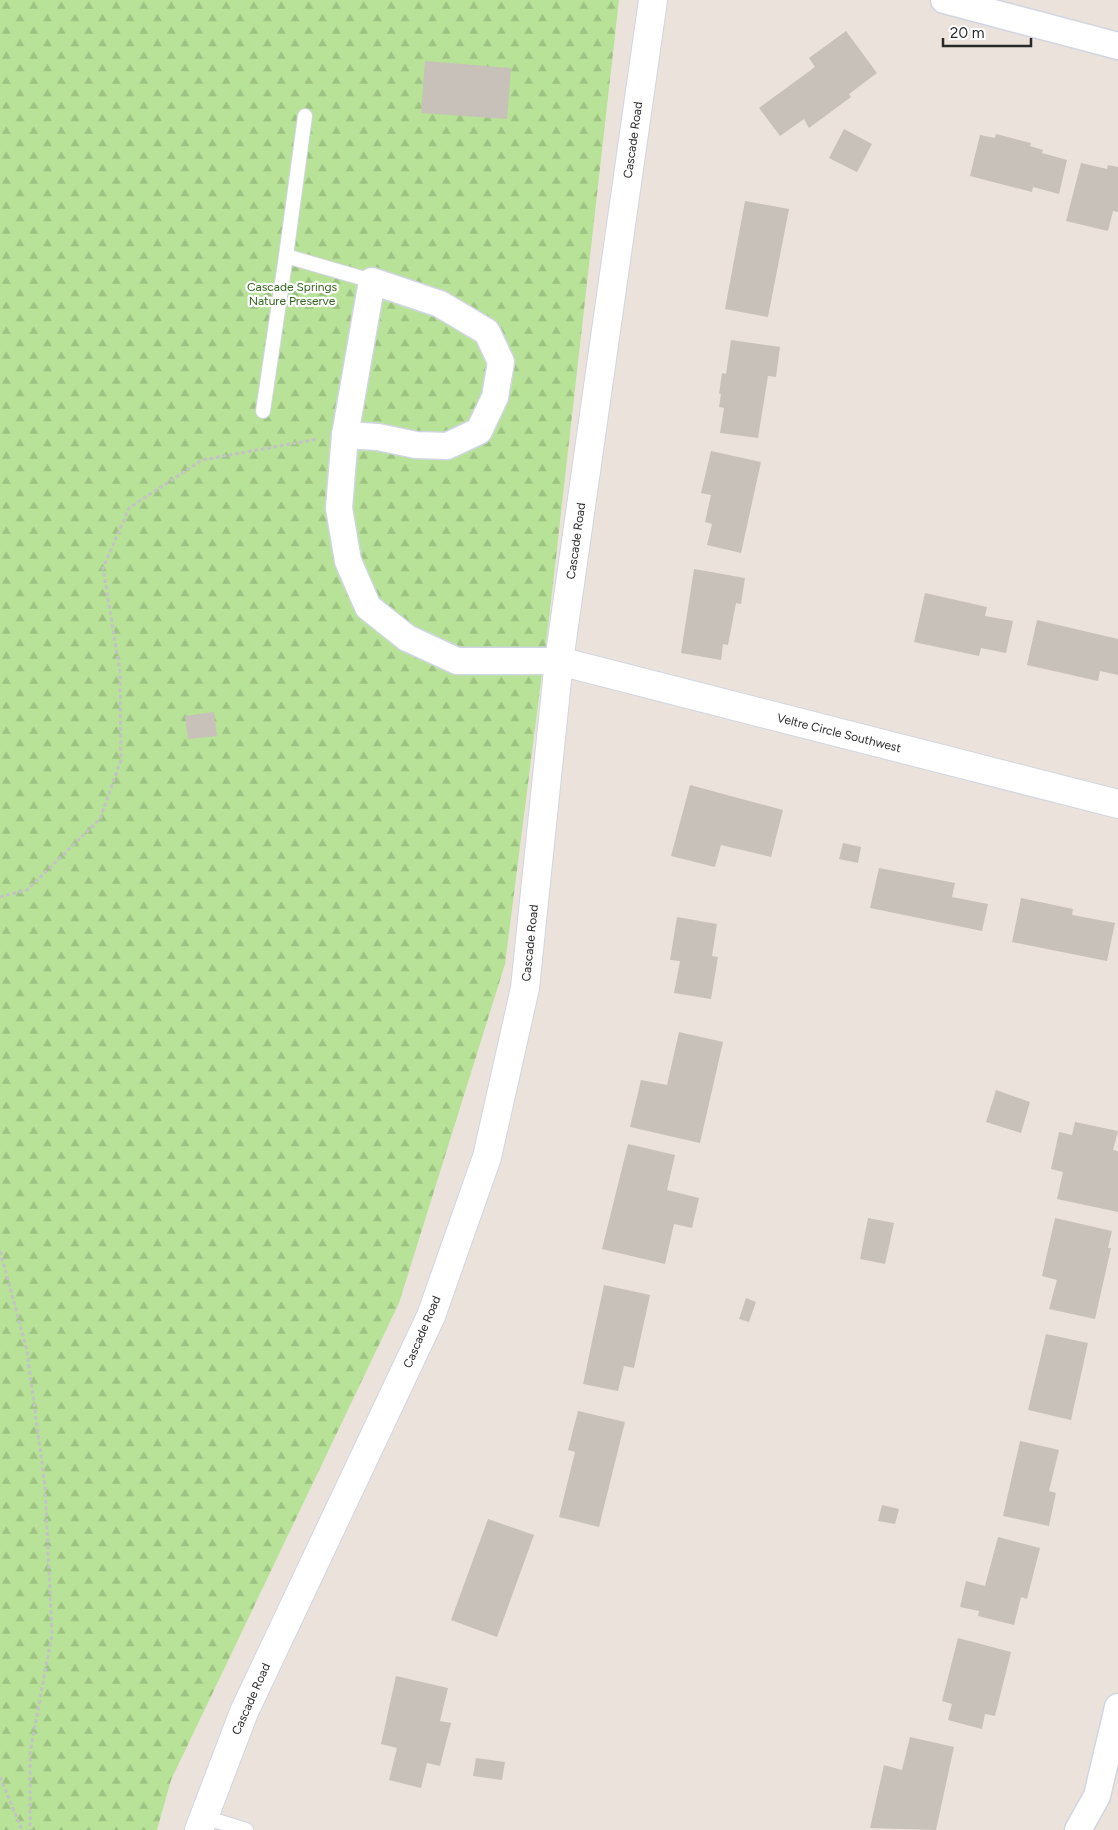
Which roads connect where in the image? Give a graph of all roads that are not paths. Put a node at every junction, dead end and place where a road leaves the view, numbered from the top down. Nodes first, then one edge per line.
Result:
1 (653, 0) edge
2 (944, 0) edge
3 (1118, 46) edge
4 (304, 116) dead end
5 (286, 256) junction
6 (372, 281) junction
7 (262, 411) dead end
8 (345, 434) junction
9 (559, 661) junction
10 (1118, 804) edge
11 (1118, 1707) edge
12 (1097, 1796) junction
13 (202, 1824) edge
14 (246, 1830) edge
15 (1078, 1830) edge
16 (1100, 1830) edge

1 - 9 main road, Cascade Road
2 - 3 street
4 - 5 lane
5 - 6 lane
5 - 7 lane
6 - 8 street
6 - 8 street
8 - 9 street
9 - 10 main road, Veltre Circle Southwest
9 - 13 main road, Cascade Road
11 - 12 street
12 - 15 street
12 - 16 street
13 - 14 lane

